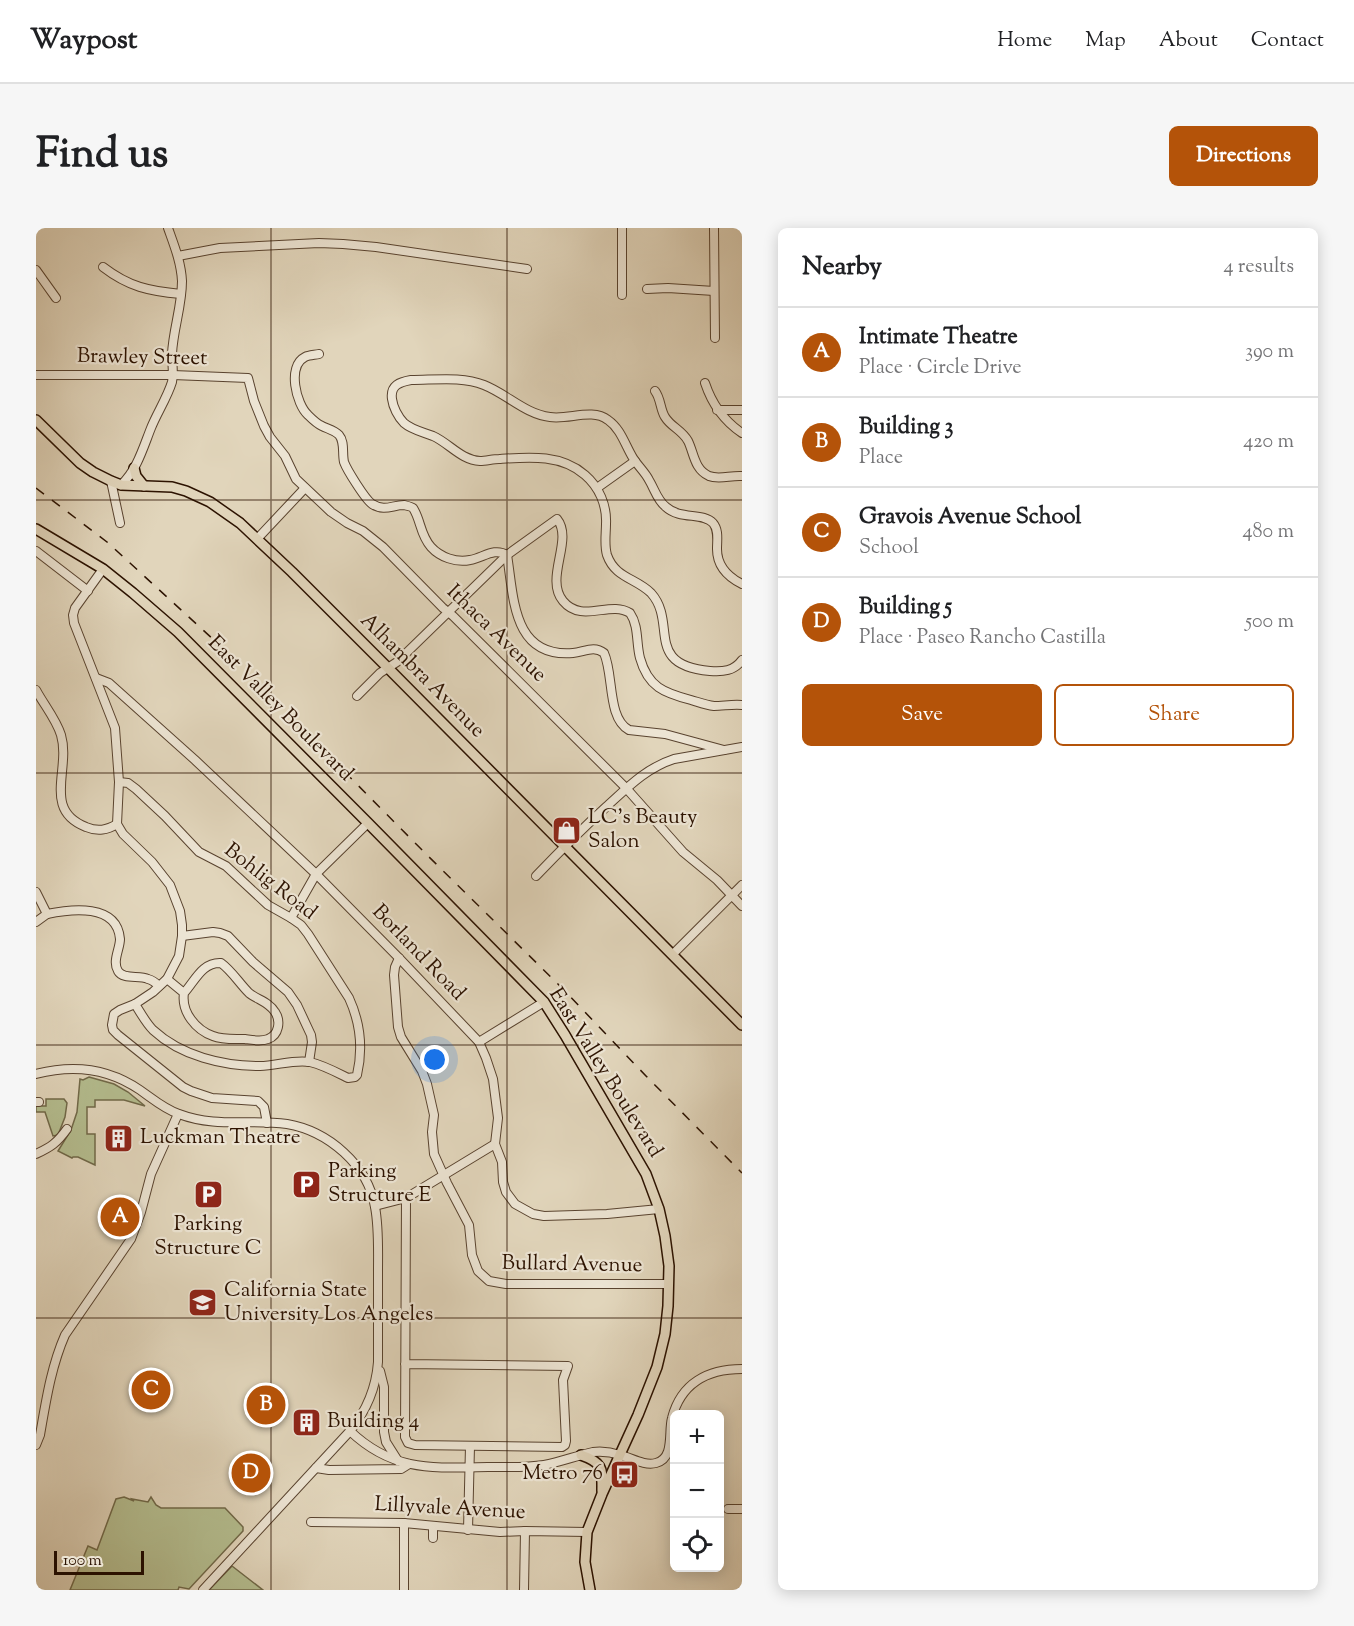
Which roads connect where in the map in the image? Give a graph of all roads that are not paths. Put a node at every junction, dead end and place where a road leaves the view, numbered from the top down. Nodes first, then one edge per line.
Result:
1 (168, 228) edge
2 (622, 228) edge
3 (714, 228) edge
4 (178, 256) junction
5 (103, 267) dead end
6 (527, 269) dead end
7 (36, 270) edge
8 (647, 289) dead end
9 (714, 291) junction
10 (181, 294) junction
11 (622, 295) dead end
12 (56, 298) dead end
13 (715, 338) dead end
14 (319, 354) dead end
15 (36, 375) edge
16 (173, 375) junction
17 (248, 378) joint
18 (705, 383) dead end
19 (655, 391) dead end
20 (717, 410) junction
21 (742, 410) edge
22 (36, 420) edge
23 (742, 433) edge
24 (635, 461) junction
25 (134, 468) junction
26 (742, 476) edge
27 (116, 483) junction
28 (144, 486) junction
29 (305, 488) junction
30 (597, 488) junction
31 (120, 522) dead end
32 (36, 529) edge
33 (257, 539) junction
34 (36, 551) edge
35 (507, 555) junction
36 (103, 569) junction
37 (742, 584) edge
38 (88, 591) junction
39 (448, 612) junction
40 (742, 660) edge
41 (388, 668) junction
42 (96, 678) junction
43 (36, 690) edge
44 (357, 696) dead end
45 (742, 705) edge
46 (742, 747) edge
47 (724, 750) junction
48 (119, 782) junction
49 (626, 788) junction
50 (368, 823) junction
51 (117, 824) junction
52 (565, 846) junction
53 (316, 874) junction
54 (536, 876) dead end
55 (742, 885) edge
56 (36, 892) edge
57 (731, 895) junction
58 (742, 906) edge
59 (47, 914) junction
60 (291, 918) junction
61 (36, 922) edge
62 (182, 936) junction
63 (673, 954) junction
64 (399, 958) junction
65 (167, 979) junction
66 (159, 986) junction
67 (184, 993) junction
68 (544, 1002) junction
69 (135, 1004) junction
70 (742, 1025) edge
71 (478, 1042) junction
72 (309, 1062) junction
73 (36, 1074) edge
74 (178, 1114) junction
75 (267, 1123) junction
76 (67, 1129) dead end
77 (495, 1144) junction
78 (36, 1154) edge
79 (443, 1175) junction
80 (406, 1198) junction
81 (375, 1206) junction
82 (659, 1209) junction
83 (669, 1284) junction
84 (378, 1362) junction
85 (405, 1364) junction
86 (742, 1369) edge
87 (350, 1431) junction
88 (36, 1444) edge
89 (470, 1446) junction
90 (581, 1455) junction
91 (620, 1455) junction
92 (398, 1461) junction
93 (410, 1464) junction
94 (316, 1468) junction
95 (470, 1468) junction
96 (602, 1495) junction
97 (728, 1509) dead end
98 (742, 1509) edge
99 (312, 1522) dead end
100 (404, 1523) junction
101 (433, 1527) junction
102 (468, 1530) junction
103 (525, 1531) junction
104 (587, 1532) junction
105 (433, 1538) dead end
106 (203, 1590) edge
107 (404, 1590) edge
108 (524, 1590) edge
109 (590, 1590) edge

1 - 4 street
2 - 11 street
3 - 9 street
4 - 6 street
4 - 10 street
5 - 10 street
7 - 12 street
8 - 9 street
9 - 13 street
10 - 16 street
14 - 35 street
15 - 16 street, Brawley Street
16 - 17 street, Brawley Street
16 - 25 street
17 - 29 street, Ithaca Avenue
18 - 20 street
19 - 26 street
20 - 21 street
20 - 23 street
22 - 27 main road, Alhambra Avenue
24 - 30 street
24 - 30 street
24 - 37 street
25 - 27 street
25 - 28 main road
27 - 28 main road, Alhambra Avenue
27 - 31 street
28 - 33 main road, Alhambra Avenue
29 - 33 street
29 - 39 street, Ithaca Avenue
30 - 40 street
32 - 36 main road, East Valley Boulevard
33 - 41 main road, Alhambra Avenue
34 - 38 street
35 - 39 street
35 - 45 street
35 - 47 street
36 - 38 street
36 - 50 main road, East Valley Boulevard
38 - 42 street
39 - 41 street
39 - 49 street, Ithaca Avenue
41 - 44 street
41 - 52 main road, Alhambra Avenue
42 - 48 street
42 - 53 street, Borland Road
43 - 51 street
46 - 47 street
47 - 49 street
48 - 51 street
48 - 60 street, Bohlig Road
49 - 52 street
49 - 57 street, Ithaca Avenue
50 - 53 street
50 - 68 main road, East Valley Boulevard
51 - 62 street
52 - 54 street
52 - 63 main road, Alhambra Avenue
53 - 60 street
53 - 64 street, Borland Road
55 - 57 street
56 - 59 street
57 - 58 street, Ithaca Avenue
57 - 63 street
59 - 61 street
59 - 66 street
60 - 72 street, Bohlig Road
62 - 65 street
62 - 72 street
63 - 70 main road, Alhambra Avenue
64 - 71 street, Borland Road
64 - 79 street
65 - 66 street
65 - 67 street
66 - 69 street
67 - 67 street
68 - 71 street
68 - 82 main road, East Valley Boulevard
69 - 72 street
69 - 75 street
71 - 77 street, Borland Road
73 - 74 street
74 - 75 street
74 - 88 street
75 - 81 street
76 - 78 street
77 - 79 street
77 - 82 street, Borland Road
79 - 80 street
79 - 83 street, Bullard Avenue
80 - 81 street
80 - 85 street
81 - 84 street
82 - 83 main road, East Valley Boulevard
83 - 91 main road, East Valley Boulevard
84 - 87 street
84 - 92 street
85 - 89 street
85 - 89 street
86 - 91 street
87 - 92 street
87 - 94 street
89 - 95 street
90 - 91 street
90 - 95 street
90 - 96 main road
91 - 96 main road, East Valley Boulevard
92 - 93 street
93 - 94 street
93 - 95 street
94 - 106 street
95 - 102 street
96 - 104 main road, East Valley Boulevard
97 - 98 street
99 - 100 street, Lillyvale Avenue
100 - 101 street, Lillyvale Avenue
100 - 107 street
101 - 102 street, Lillyvale Avenue
101 - 105 street
102 - 103 street, Lillyvale Avenue
103 - 104 street, Lillyvale Avenue
103 - 108 street
104 - 109 main road, East Valley Boulevard

